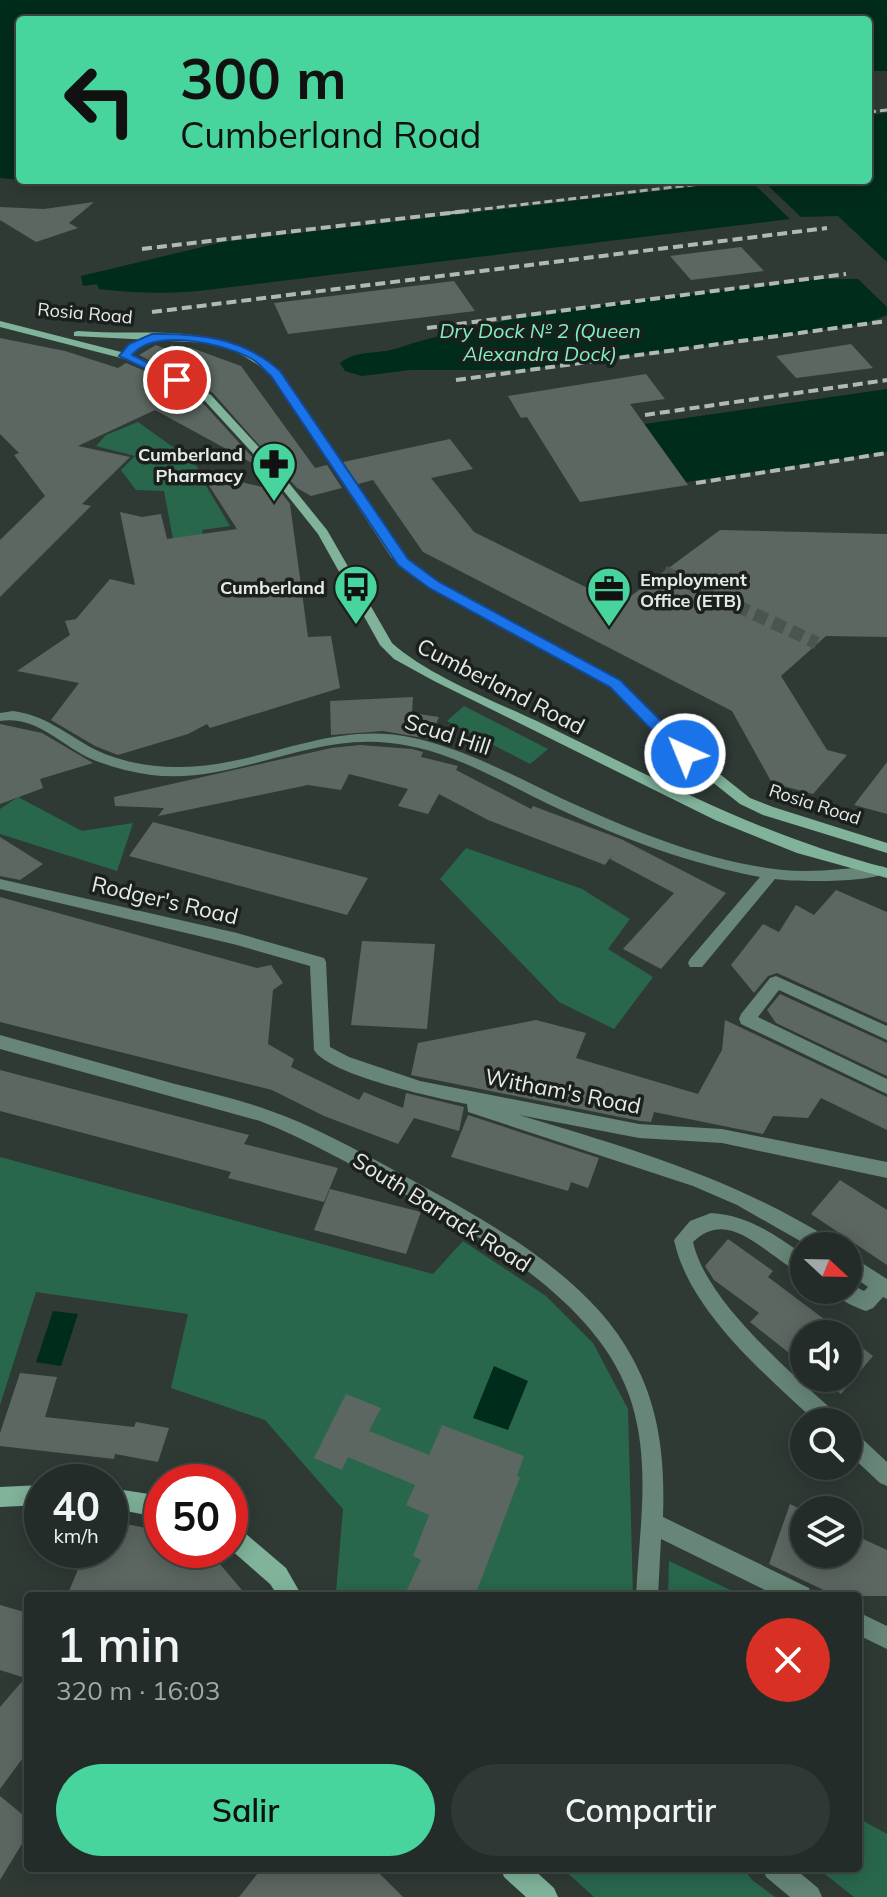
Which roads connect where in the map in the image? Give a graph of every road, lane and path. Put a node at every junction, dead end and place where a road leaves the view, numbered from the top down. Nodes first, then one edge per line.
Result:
1 (0, 324) edge
2 (15, 327) junction
3 (152, 338) junction
4 (125, 356) junction
5 (0, 717) edge
6 (887, 848) edge
7 (884, 872) edge
8 (772, 873) junction
9 (0, 884) edge
10 (318, 962) joint
11 (696, 963) dead end
12 (887, 1033) edge
13 (0, 1042) edge
14 (887, 1087) edge
15 (420, 1088) junction
16 (887, 1170) edge
17 (806, 1232) edge
18 (790, 1257) edge
19 (862, 1272) edge
20 (884, 1288) edge
21 (862, 1300) edge
22 (816, 1408) edge
23 (862, 1452) edge
24 (887, 1476) edge
25 (24, 1496) edge
26 (0, 1497) edge
27 (650, 1522) junction
28 (248, 1550) edge
29 (288, 1592) edge
30 (647, 1592) edge
31 (793, 1592) edge
32 (862, 1625) edge
33 (887, 1638) edge
34 (517, 1872) edge
35 (780, 1872) edge
36 (545, 1897) edge
37 (809, 1897) edge

1 - 2 main road, Rosia Road
2 - 3 main road, Rosia Road
2 - 4 main road, Rosia Road
3 - 4 main road, Rosia Road
3 - 6 main road, Rosia Road
4 - 7 main road, Cumberland Road
5 - 8 street, Scud Hill
7 - 8 street, Scud Hill
8 - 11 street
9 - 10 street, Rodger's Road
10 - 15 street, Witham's Road
12 - 14 street
13 - 27 street, South Barrack Road
15 - 16 street, Witham's Road
15 - 17 street
18 - 22 street
19 - 20 street
20 - 21 street
23 - 24 street
25 - 26 main road
27 - 30 street, South Barrack Road
27 - 31 street
28 - 29 main road
32 - 33 street
34 - 36 main road
35 - 37 street

